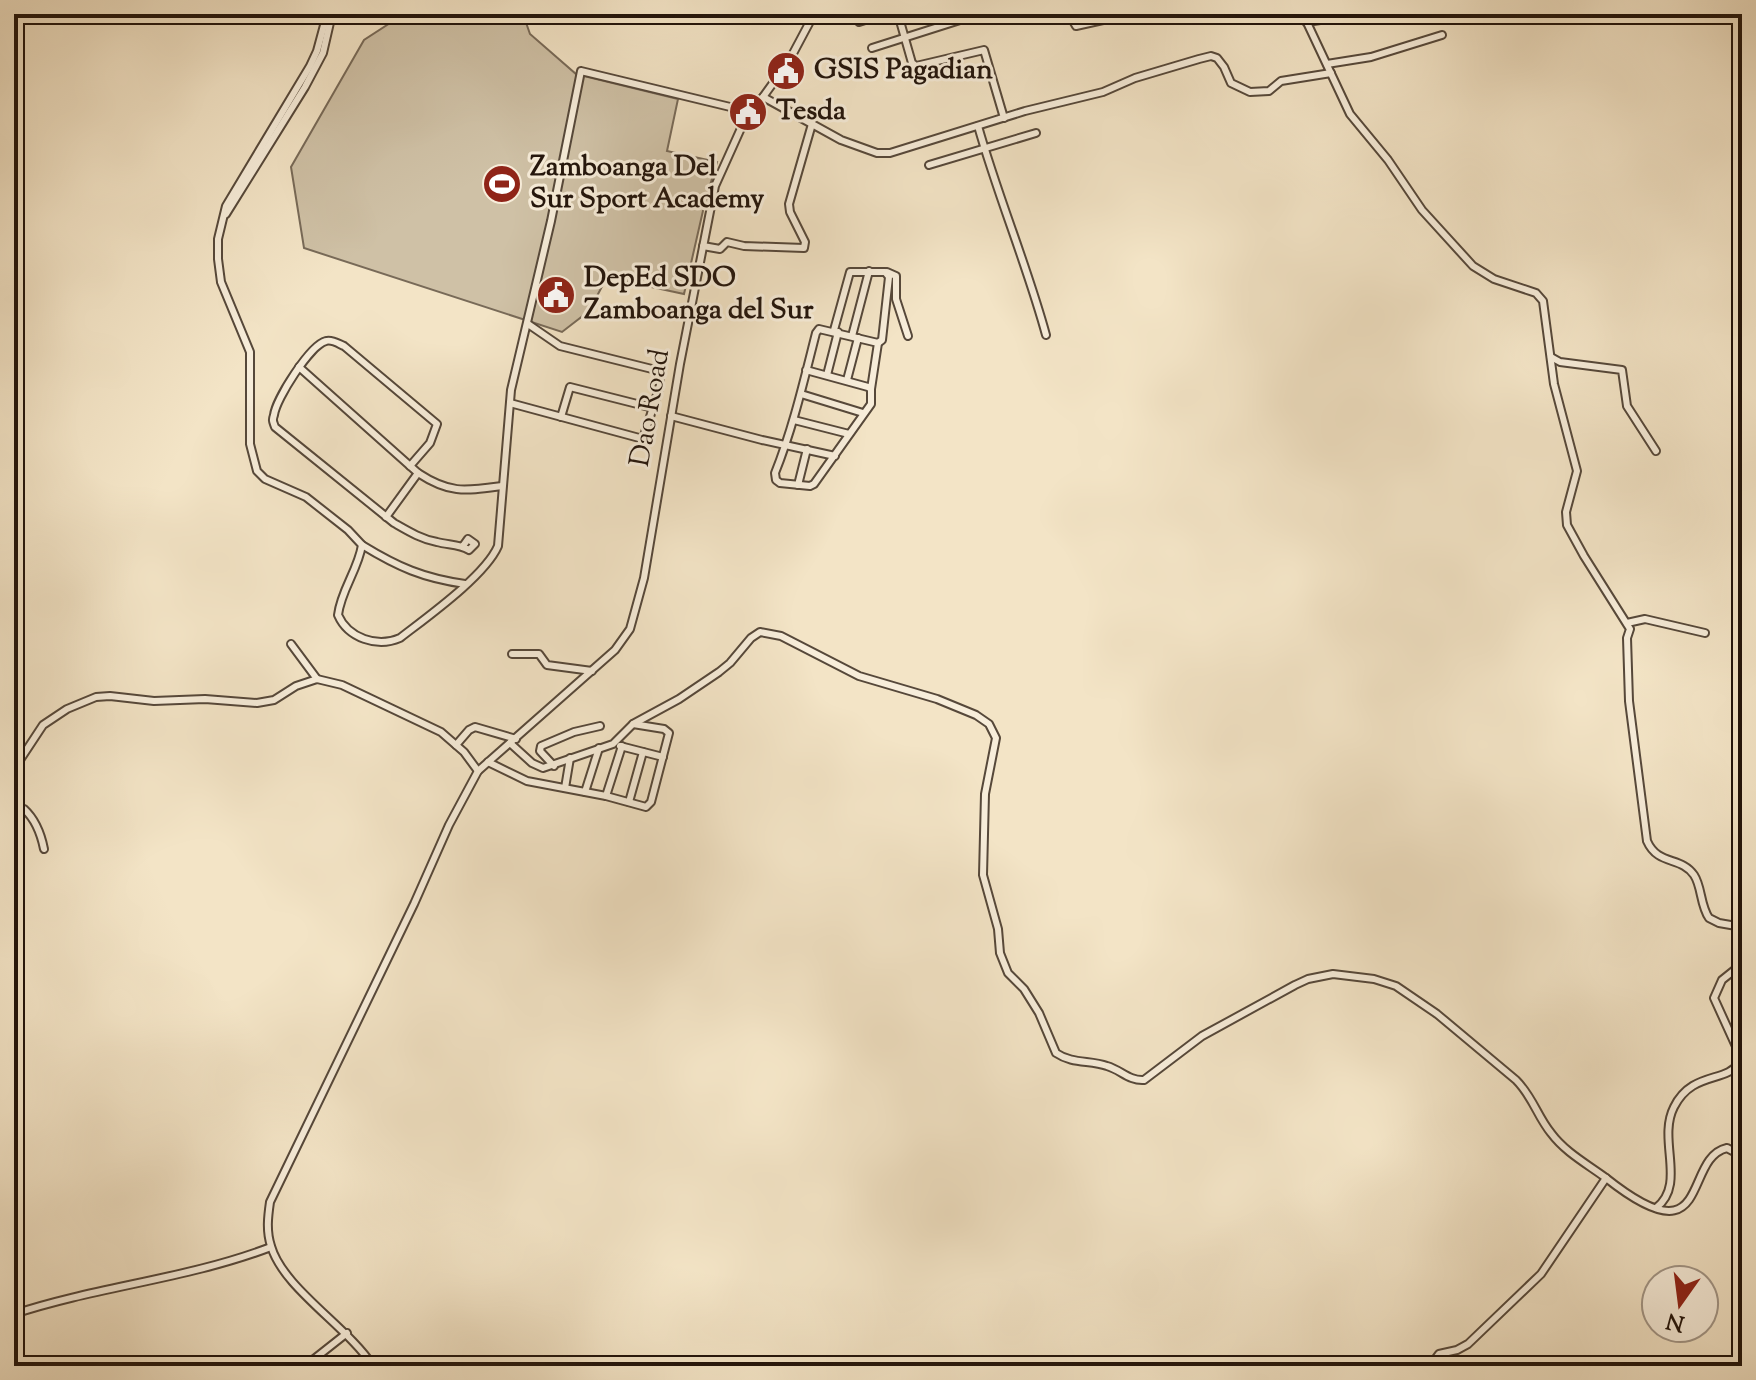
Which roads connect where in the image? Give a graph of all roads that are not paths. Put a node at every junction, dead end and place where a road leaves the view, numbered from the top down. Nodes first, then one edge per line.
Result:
1 (330, 14) edge
2 (814, 14) edge
3 (884, 14) edge
4 (898, 14) edge
5 (979, 14) edge
6 (1069, 14) edge
7 (1117, 14) edge
8 (1303, 14) edge
9 (1363, 14) edge
10 (1319, 17) edge
11 (859, 22) dead end
12 (1306, 22) junction
13 (1442, 35) dead end
14 (904, 36) junction
15 (872, 48) dead end
16 (1327, 64) junction
17 (1331, 73) junction
18 (763, 97) junction
19 (751, 112) junction
20 (1004, 118) junction
21 (812, 124) junction
22 (978, 126) junction
23 (1036, 133) dead end
24 (985, 149) junction
25 (929, 165) dead end
26 (703, 246) junction
27 (869, 271) junction
28 (887, 272) junction
29 (528, 324) junction
30 (836, 331) junction
31 (1046, 335) dead end
32 (908, 336) dead end
33 (855, 337) junction
34 (878, 343) junction
35 (1551, 357) junction
36 (299, 367) junction
37 (806, 370) junction
38 (827, 375) junction
39 (847, 380) junction
40 (871, 389) junction
41 (801, 394) junction
42 (510, 403) junction
43 (653, 408) junction
44 (863, 413) junction
45 (671, 416) junction
46 (561, 417) junction
47 (794, 420) junction
48 (849, 434) junction
49 (785, 444) junction
50 (807, 449) junction
51 (1656, 451) dead end
52 (835, 456) junction
53 (410, 466) junction
54 (418, 473) junction
55 (798, 485) junction
56 (502, 486) junction
57 (386, 517) junction
58 (362, 545) junction
59 (463, 546) dead end
60 (465, 584) junction
61 (1627, 623) junction
62 (1705, 633) dead end
63 (291, 644) dead end
64 (512, 654) dead end
65 (592, 671) junction
66 (317, 679) junction
67 (633, 724) junction
68 (600, 726) dead end
69 (513, 741) junction
70 (613, 744) junction
71 (456, 745) junction
72 (622, 746) junction
73 (599, 748) junction
74 (643, 752) junction
75 (663, 757) junction
76 (570, 758) junction
77 (488, 762) junction
78 (554, 766) junction
79 (14, 769) edge
80 (478, 771) junction
81 (565, 788) junction
82 (585, 792) junction
83 (606, 796) junction
84 (629, 802) junction
85 (14, 808) edge
86 (44, 849) dead end
87 (1742, 927) edge
88 (1742, 964) edge
89 (1742, 1156) edge
90 (1606, 1178) junction
91 (1656, 1208) junction
92 (271, 1247) junction
93 (14, 1314) edge
94 (347, 1333) junction
95 (309, 1363) dead end
96 (373, 1366) edge
97 (1430, 1366) edge

1 - 58 street
2 - 18 street, Dao Road
3 - 11 street
4 - 14 street
5 - 14 street
6 - 7 street
8 - 12 street
9 - 10 street
10 - 12 street
12 - 16 street
13 - 16 street
14 - 15 street
14 - 20 street
16 - 17 street
17 - 20 street
17 - 35 street
18 - 19 street, Dao Road
18 - 21 street
19 - 26 street, Dao Road
19 - 29 street
20 - 22 street
21 - 22 street
21 - 26 street
22 - 24 street
23 - 24 street
24 - 25 street
24 - 31 street
26 - 45 street, Dao Road
27 - 28 street
27 - 30 street
27 - 33 street
28 - 32 street
28 - 34 street
29 - 42 street
29 - 43 street
30 - 33 street
30 - 37 street
30 - 38 street
33 - 34 street
33 - 39 street
34 - 40 street
35 - 51 street
35 - 61 street
36 - 53 street
36 - 53 street
36 - 57 street
37 - 38 street
37 - 41 street
38 - 39 street
39 - 40 street
40 - 44 street
41 - 44 street
41 - 47 street
42 - 46 street
42 - 56 street
43 - 46 street
43 - 46 street
44 - 48 street
45 - 49 street
45 - 65 street, Dao Road
47 - 48 street
47 - 49 street
48 - 52 street
49 - 50 street
49 - 55 street
50 - 52 street
50 - 55 street
52 - 55 street
53 - 54 street
54 - 56 street
54 - 57 street
56 - 60 street
57 - 59 street
58 - 60 street
58 - 60 street
61 - 62 street
61 - 87 street
63 - 66 street
64 - 65 street
65 - 69 street, Dao Road
66 - 71 street
66 - 79 street
67 - 70 street
67 - 75 street
67 - 90 street
68 - 78 street
69 - 71 street
69 - 77 street, Dao Road
69 - 78 street
70 - 72 street
70 - 73 street
71 - 80 street
72 - 74 street
72 - 83 street
73 - 76 street
73 - 82 street
74 - 75 street
74 - 84 street
75 - 84 street
76 - 78 street
76 - 81 street
77 - 80 street, Dao Road
77 - 81 street
80 - 92 street, Dao Road
81 - 82 street
82 - 83 street
83 - 84 street
85 - 86 street
88 - 91 street
89 - 91 street
90 - 91 street
90 - 97 street
92 - 93 street
92 - 94 street
94 - 95 street
94 - 96 street

